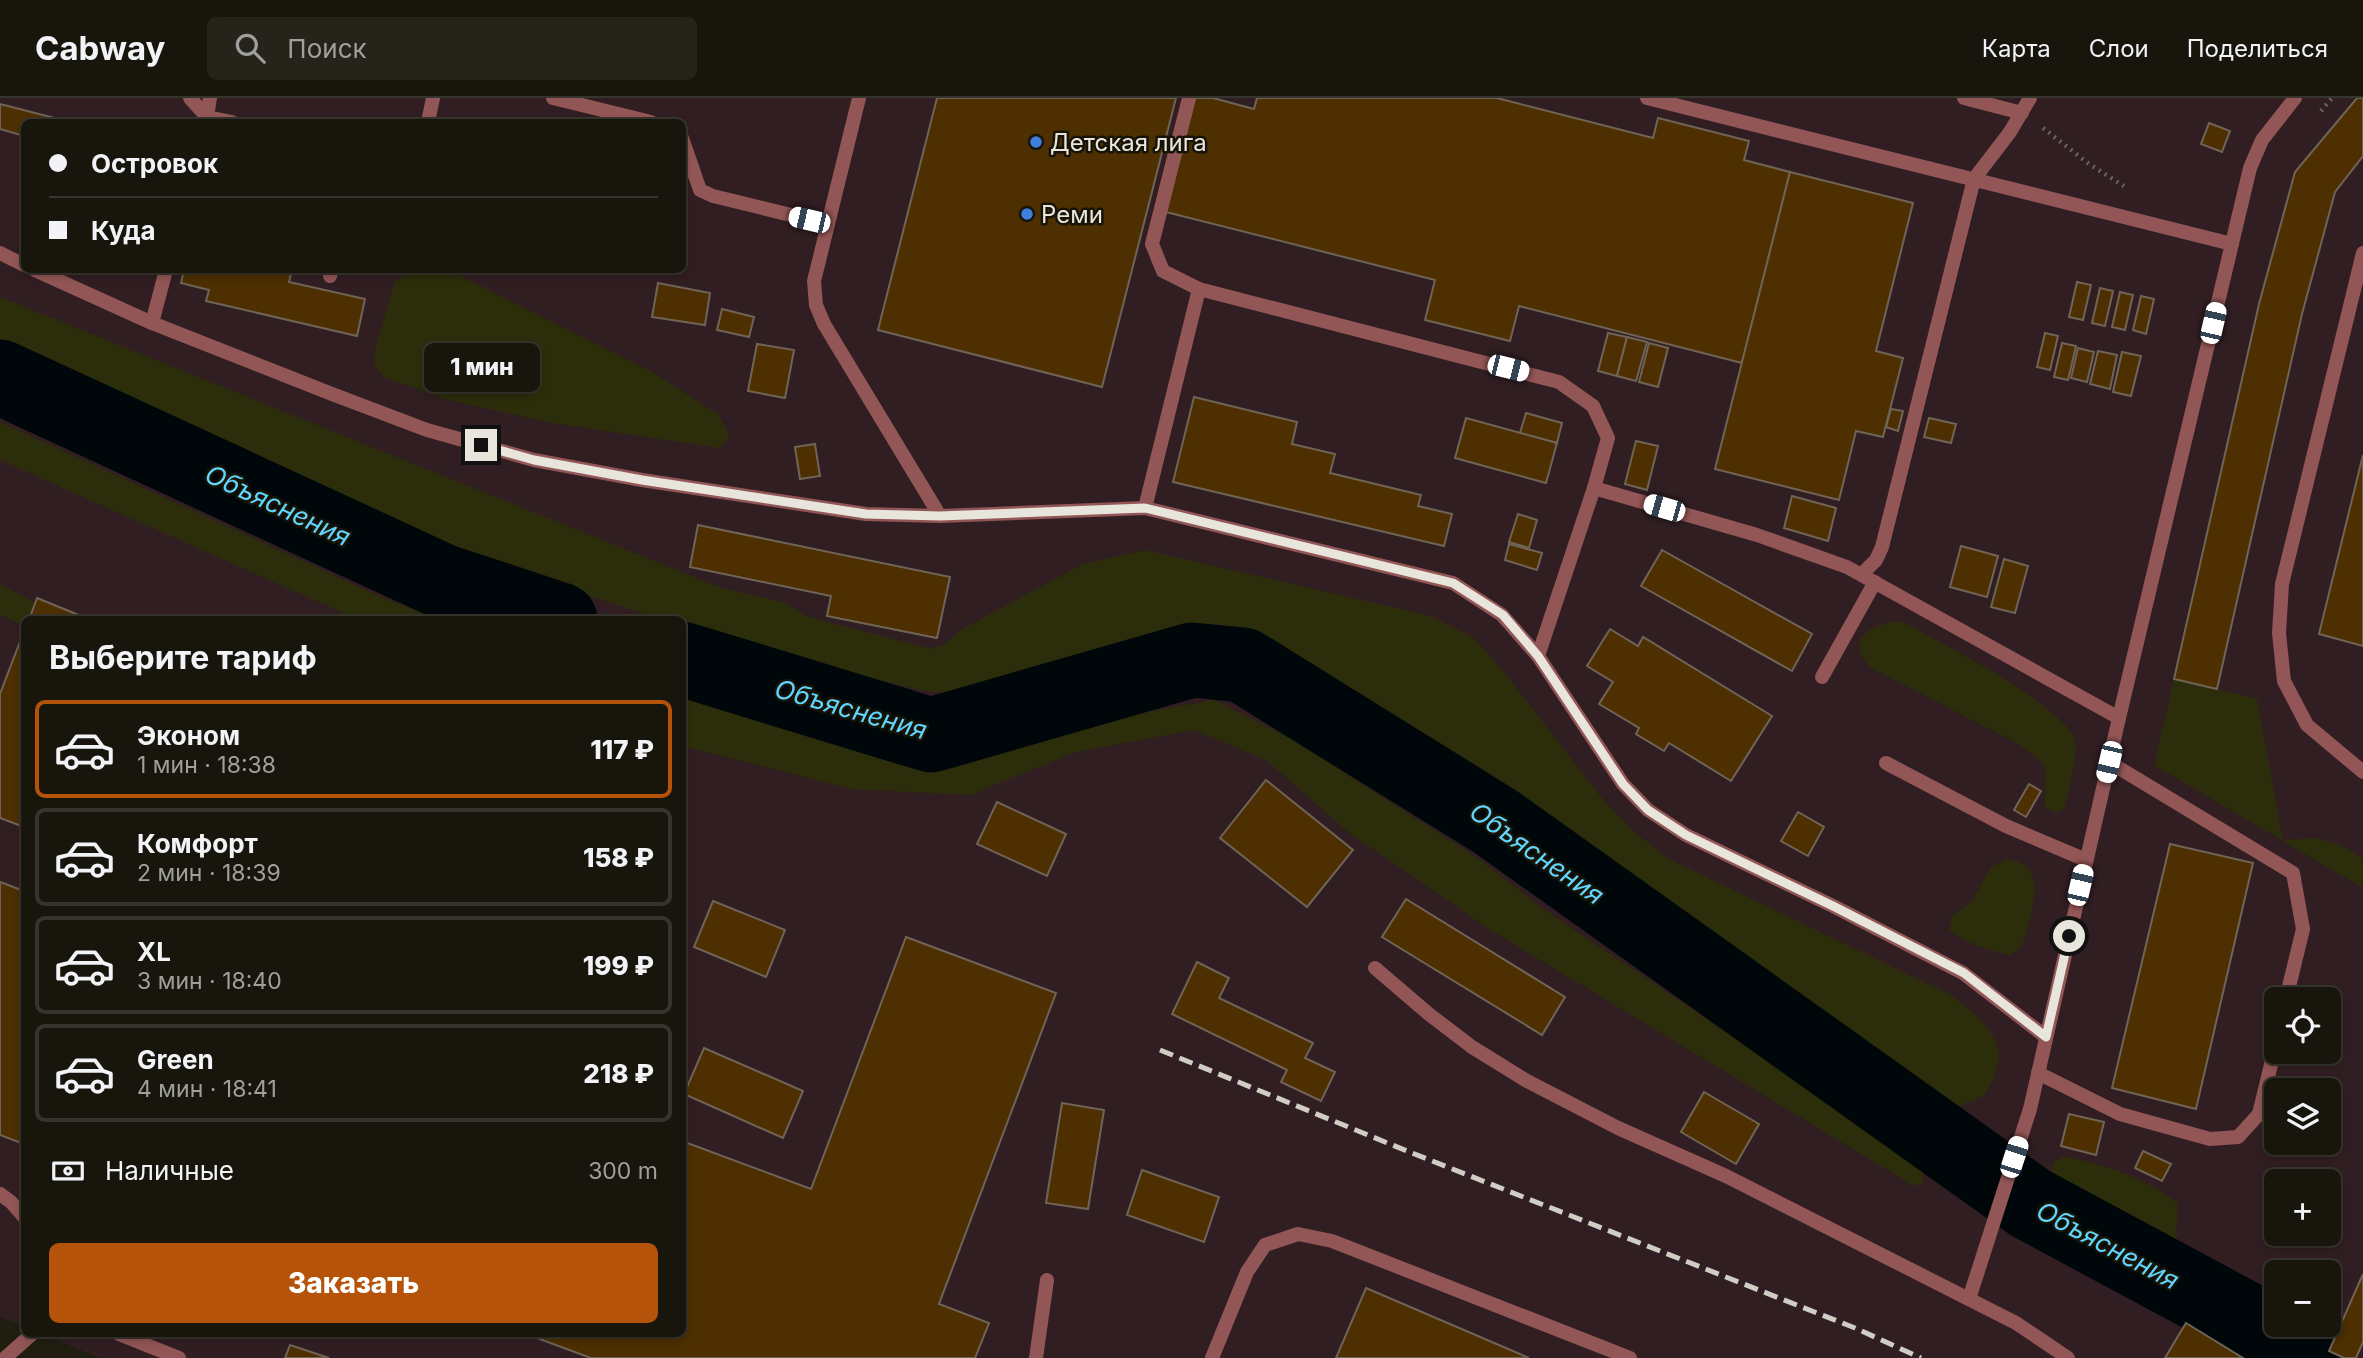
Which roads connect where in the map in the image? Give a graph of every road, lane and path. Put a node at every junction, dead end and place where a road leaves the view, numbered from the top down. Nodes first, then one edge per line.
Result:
1 (190, 98) edge
2 (210, 98) edge
3 (433, 98) edge
4 (554, 98) edge
5 (859, 98) edge
6 (1189, 98) edge
7 (1647, 98) edge
8 (1964, 98) edge
9 (2030, 98) edge
10 (2295, 98) edge
11 (2022, 113) junction
12 (205, 119) edge
13 (206, 119) edge
14 (429, 119) edge
15 (639, 119) edge
16 (686, 150) edge
17 (1974, 179) junction
18 (2130, 189) dead end
19 (828, 224) junction
20 (2232, 244) junction
21 (0, 253) edge
22 (2363, 253) edge
23 (21, 264) edge
24 (42, 273) edge
25 (165, 273) edge
26 (1199, 289) junction
27 (152, 323) junction
28 (1594, 488) junction
29 (1145, 508) junction
30 (940, 516) junction
31 (1868, 578) junction
32 (1538, 656) junction
33 (1822, 677) dead end
34 (2119, 718) junction
35 (2109, 762) junction
36 (1886, 763) dead end
37 (2363, 772) edge
38 (2086, 860) junction
39 (1375, 968) dead end
40 (2289, 987) edge
41 (2046, 1037) junction
42 (2271, 1064) edge
43 (2038, 1073) junction
44 (0, 1194) edge
45 (21, 1214) edge
46 (1047, 1280) dead end
47 (1969, 1300) junction
48 (30, 1337) edge
49 (126, 1337) edge
50 (5, 1358) edge
51 (179, 1358) edge
52 (1036, 1358) edge
53 (1212, 1358) edge
54 (1630, 1358) edge
55 (2068, 1358) edge

1 - 12 lane
2 - 13 lane
3 - 14 lane
4 - 15 lane
5 - 19 lane
6 - 26 lane
7 - 17 lane
8 - 11 lane
9 - 11 lane
10 - 20 lane
11 - 17 lane
11 - 18 path
16 - 19 lane
17 - 20 lane
17 - 31 lane
19 - 30 lane
20 - 34 lane
21 - 23 lane
22 - 37 lane
24 - 27 lane
25 - 27 lane
26 - 28 lane
26 - 29 lane
27 - 30 lane
28 - 31 lane
28 - 32 lane
29 - 30 lane
29 - 32 lane
31 - 33 lane
31 - 34 lane
32 - 41 lane
34 - 35 lane
35 - 38 lane
35 - 40 lane
36 - 38 lane
38 - 41 lane
39 - 47 lane
41 - 43 lane
42 - 43 lane
43 - 47 lane
44 - 45 lane
46 - 52 lane
47 - 55 lane
48 - 50 lane
49 - 51 lane
53 - 54 lane

